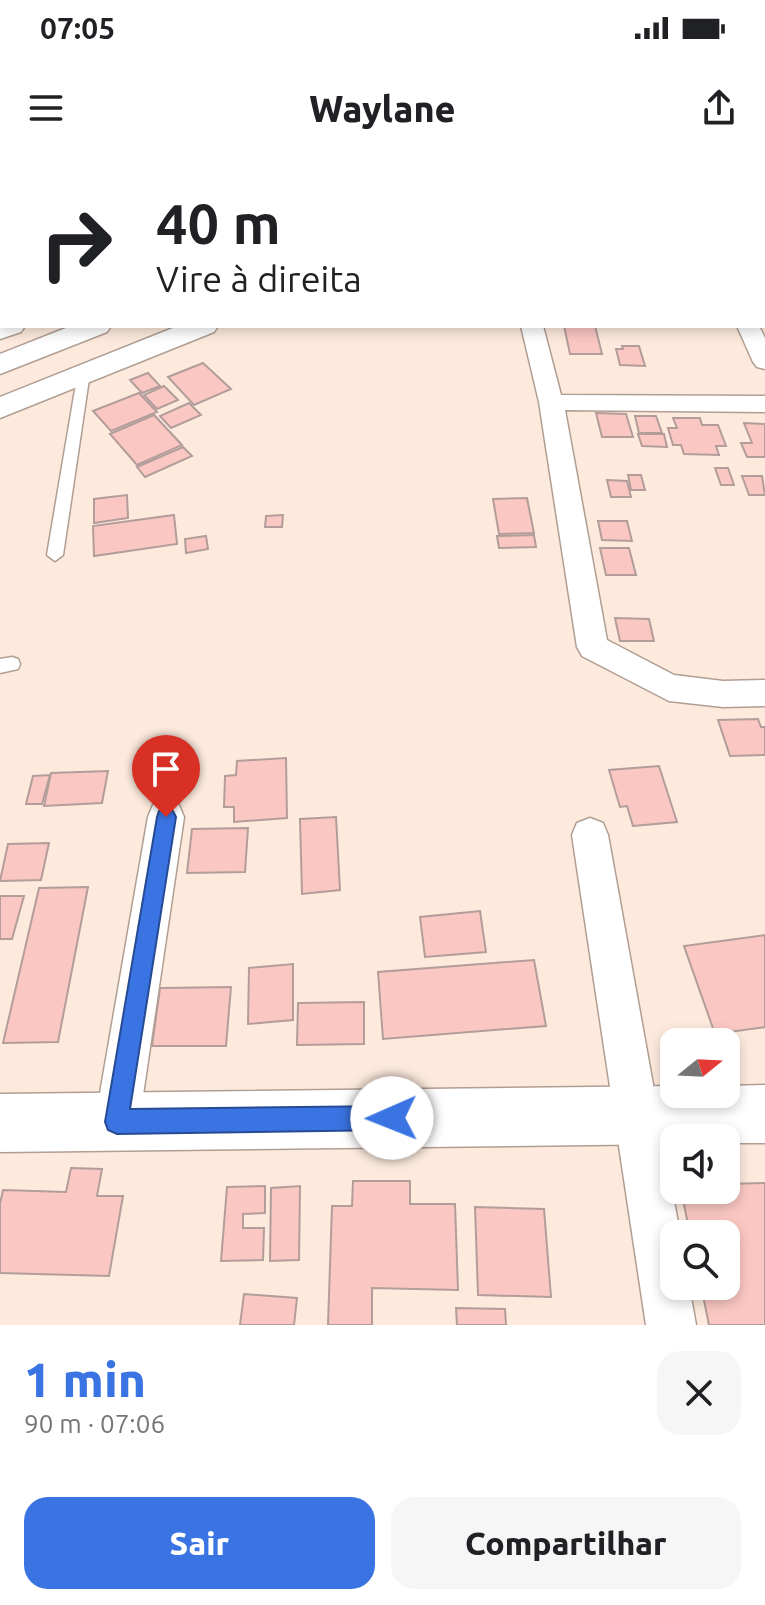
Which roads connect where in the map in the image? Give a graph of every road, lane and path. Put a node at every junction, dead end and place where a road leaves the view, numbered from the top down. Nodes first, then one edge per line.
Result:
1 (92, 328) edge
2 (199, 328) edge
3 (532, 328) edge
4 (749, 328) edge
5 (765, 362) edge
6 (0, 365) edge
7 (84, 372) junction
8 (551, 402) junction
9 (765, 404) edge
10 (0, 408) edge
11 (55, 555) dead end
12 (765, 693) edge
13 (166, 817) dead end
14 (590, 835) dead end
15 (765, 1114) edge
16 (637, 1115) junction
17 (117, 1122) junction
18 (0, 1123) edge
19 (671, 1325) edge

1 - 6 main road
2 - 7 main road
3 - 8 street
4 - 5 street
7 - 10 main road
7 - 11 lane
8 - 9 street
8 - 12 street
13 - 17 street
14 - 16 street
15 - 16 main road
16 - 17 main road
16 - 19 street
17 - 18 main road

